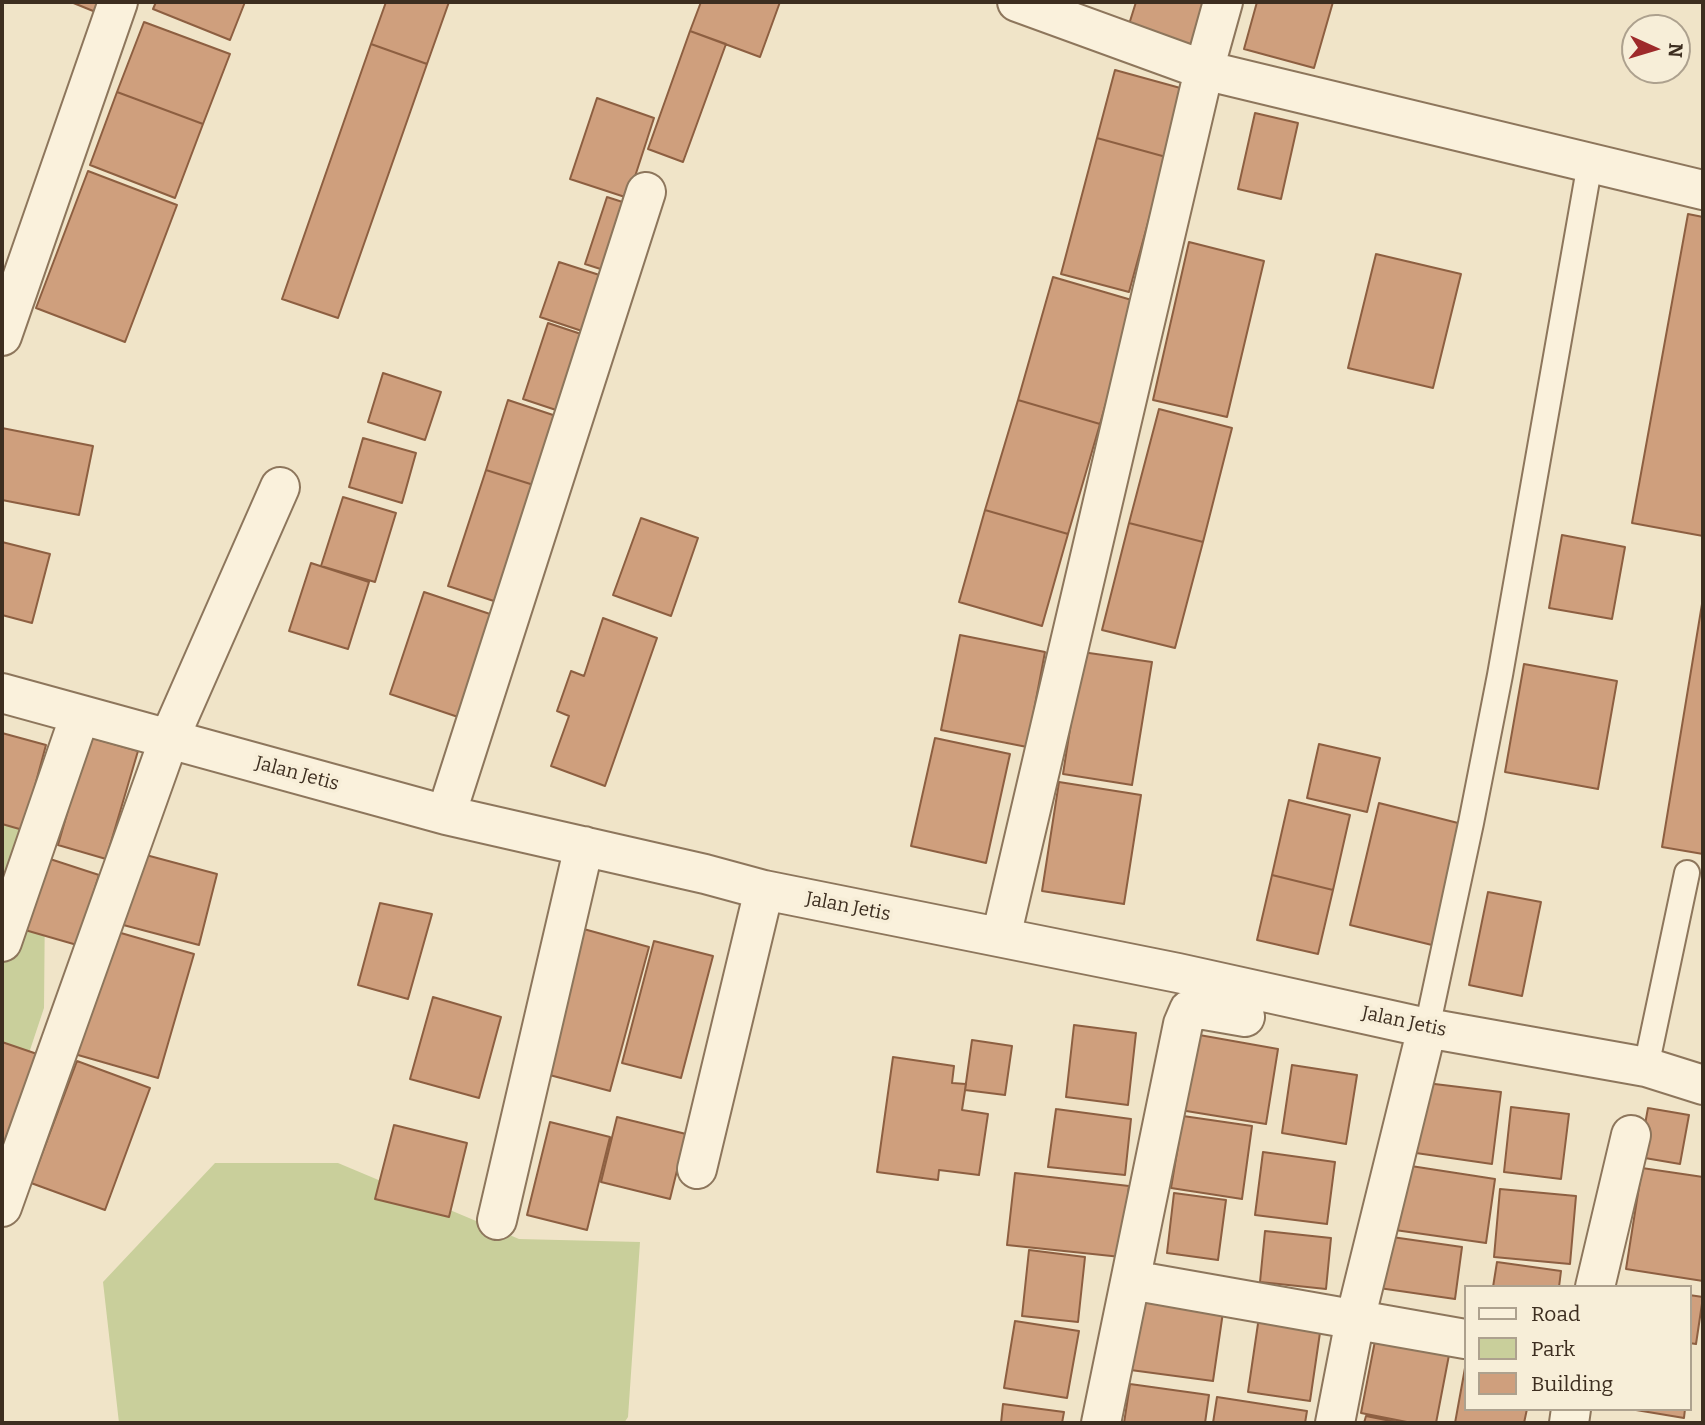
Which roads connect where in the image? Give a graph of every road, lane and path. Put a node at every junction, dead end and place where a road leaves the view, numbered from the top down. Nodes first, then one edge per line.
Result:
1 (118, 2) edge
2 (1017, 2) edge
3 (1223, 2) edge
4 (1204, 70) junction
5 (1590, 163) junction
6 (1703, 190) edge
7 (646, 192) dead end
8 (2, 336) edge
9 (280, 487) dead end
10 (2, 693) edge
11 (79, 715) junction
12 (169, 739) junction
13 (446, 816) junction
14 (584, 846) junction
15 (1687, 873) dead end
16 (764, 890) junction
17 (1002, 937) junction
18 (2, 942) edge
19 (1245, 1017) dead end
20 (1427, 1028) junction
21 (1646, 1067) junction
22 (1703, 1085) edge
23 (1632, 1135) dead end
24 (697, 1169) dead end
25 (2, 1207) edge
26 (497, 1220) dead end
27 (1131, 1280) junction
28 (1595, 1285) edge
29 (1355, 1320) junction
30 (1464, 1339) edge
31 (1101, 1423) edge
32 (1335, 1423) edge

1 - 8 street
2 - 4 street
3 - 4 street
4 - 5 street
4 - 17 street
5 - 6 street
5 - 20 lane
7 - 13 street
9 - 12 street
10 - 11 street, Jalan Jetis
11 - 12 street, Jalan Jetis
11 - 18 street
12 - 13 street, Jalan Jetis
12 - 25 street
13 - 14 street, Jalan Jetis
14 - 16 street, Jalan Jetis
14 - 26 street
15 - 21 lane
16 - 17 street, Jalan Jetis
16 - 24 street
17 - 20 street, Jalan Jetis
19 - 27 street
20 - 21 street, Jalan Jetis
20 - 29 street
21 - 22 street, Jalan Jetis
23 - 28 street
27 - 29 street
27 - 31 street
29 - 30 street
29 - 32 street

